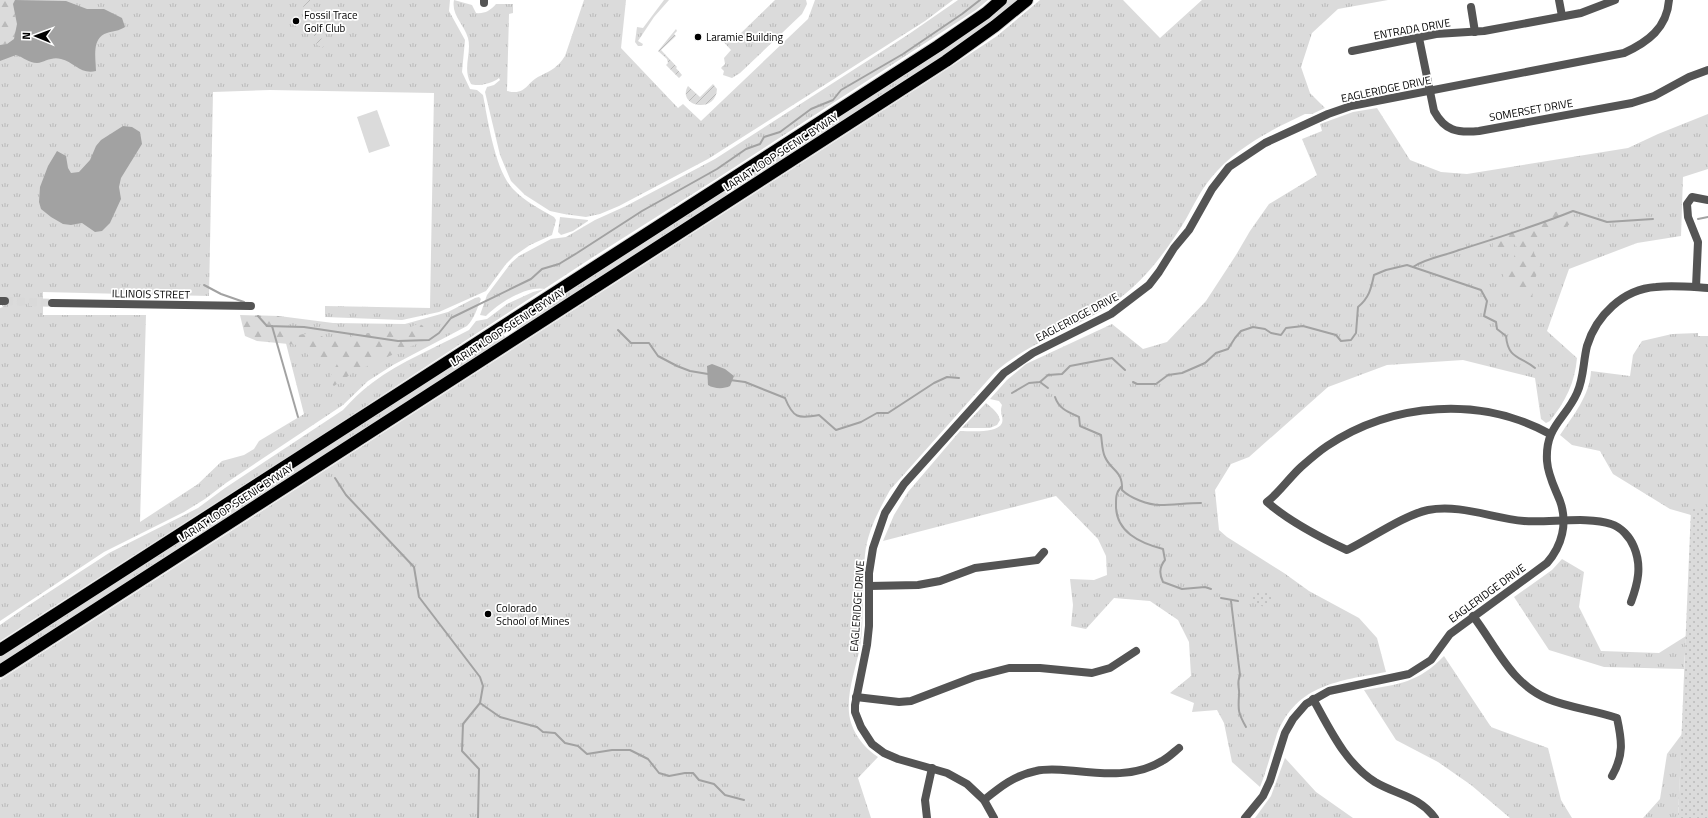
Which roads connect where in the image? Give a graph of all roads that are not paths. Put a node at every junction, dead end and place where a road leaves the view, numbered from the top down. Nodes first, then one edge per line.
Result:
1 (1001, 0) edge
2 (1027, 0) edge
3 (1559, 0) edge
4 (1614, 0) edge
5 (1669, 0) edge
6 (1471, 7) dead end
7 (1562, 16) junction
8 (1475, 32) junction
9 (1419, 38) junction
10 (1352, 51) dead end
11 (1708, 70) edge
12 (1429, 91) junction
13 (1708, 200) edge
14 (1696, 288) junction
15 (1708, 288) edge
16 (52, 303) tunnel mouth
17 (251, 306) dead end
18 (505, 325) junction
19 (514, 339) junction
20 (1552, 432) junction
21 (1563, 521) junction
22 (1044, 552) dead end
23 (869, 586) junction
24 (1631, 602) dead end
25 (1473, 616) junction
26 (0, 650) edge
27 (1136, 651) dead end
28 (0, 671) edge
29 (856, 697) junction
30 (1313, 699) junction
31 (1179, 748) dead end
32 (932, 768) junction
33 (1612, 776) dead end
34 (984, 800) junction
35 (927, 818) edge
36 (994, 818) edge
37 (1245, 818) edge
38 (1435, 818) edge

1 - 18 highway, LARIAT LOOP SCENIC BYWAY
2 - 19 highway, LARIAT LOOP SCENIC BYWAY
3 - 7 street
4 - 7 street, ENTRADA DRIVE
5 - 12 street, EAGLERIDGE DRIVE
6 - 8 street
7 - 8 street, ENTRADA DRIVE
8 - 9 street, ENTRADA DRIVE
9 - 10 street, ENTRADA DRIVE
9 - 12 street, SOMERSET DRIVE
11 - 12 street, SOMERSET DRIVE
12 - 23 street, EAGLERIDGE DRIVE
13 - 14 street
14 - 15 street
14 - 20 street
16 - 17 street, ILLINOIS STREET
18 - 19 highway
18 - 26 highway, LARIAT LOOP SCENIC BYWAY
19 - 28 highway, LARIAT LOOP SCENIC BYWAY
20 - 21 street, EAGLERIDGE DRIVE
20 - 21 street
21 - 24 street
21 - 25 street, EAGLERIDGE DRIVE
22 - 23 street
23 - 29 street, EAGLERIDGE DRIVE
25 - 30 street, EAGLERIDGE DRIVE
25 - 33 street
27 - 29 street
29 - 32 street, EAGLERIDGE DRIVE
30 - 37 street, EAGLERIDGE DRIVE
30 - 38 street
31 - 34 street
32 - 34 street, EAGLERIDGE DRIVE
32 - 35 street
34 - 36 street, EAGLERIDGE DRIVE

